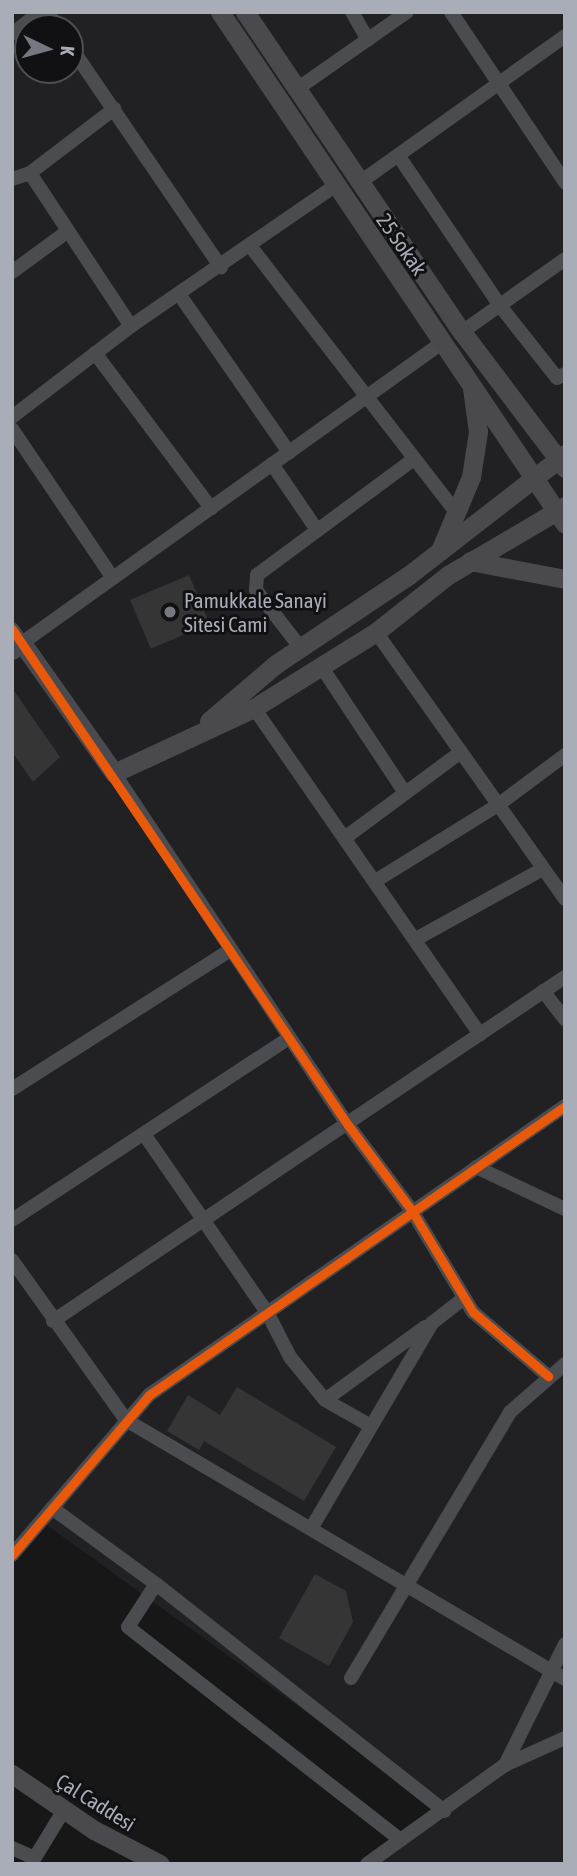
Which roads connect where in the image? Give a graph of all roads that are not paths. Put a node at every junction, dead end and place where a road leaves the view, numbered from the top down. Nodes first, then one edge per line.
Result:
1 (40, 12) edge
2 (220, 12) edge
3 (245, 12) edge
4 (352, 12) edge
5 (407, 12) edge
6 (451, 12) edge
7 (12, 34) edge
8 (565, 36) edge
9 (368, 40) junction
10 (84, 66) edge
11 (498, 83) junction
12 (297, 89) junction
13 (114, 109) junction
14 (398, 155) junction
15 (30, 173) junction
16 (12, 179) edge
17 (565, 182) edge
18 (359, 183) junction
19 (333, 187) junction
20 (68, 231) junction
21 (251, 247) junction
22 (565, 259) edge
23 (221, 267) junction
24 (12, 272) edge
25 (179, 294) junction
26 (501, 307) junction
27 (131, 326) junction
28 (462, 332) junction
29 (443, 342) junction
30 (95, 353) junction
31 (565, 374) edge
32 (472, 384) junction
33 (366, 397) junction
34 (12, 417) edge
35 (12, 429) edge
36 (289, 452) junction
37 (414, 459) junction
38 (562, 460) edge
39 (272, 464) junction
40 (531, 475) junction
41 (211, 508) junction
42 (558, 511) edge
43 (456, 512) junction
44 (317, 530) junction
45 (440, 551) junction
46 (470, 561) junction
47 (113, 578) junction
48 (565, 579) edge
49 (376, 632) junction
50 (15, 641) edge
51 (300, 648) junction
52 (321, 666) junction
53 (254, 708) junction
54 (195, 733) junction
55 (461, 752) junction
56 (565, 755) edge
57 (114, 772) junction
58 (405, 793) junction
59 (498, 805) junction
60 (346, 837) junction
61 (543, 869) junction
62 (377, 880) junction
63 (565, 899) edge
64 (416, 939) junction
65 (230, 950) junction
66 (565, 977) edge
67 (543, 991) junction
68 (565, 1019) edge
69 (480, 1034) junction
70 (289, 1038) junction
71 (12, 1089) edge
72 (565, 1106) edge
73 (348, 1125) junction
74 (144, 1134) junction
75 (476, 1167) junction
76 (565, 1209) edge
77 (412, 1211) junction
78 (205, 1219) junction
79 (12, 1220) edge
80 (12, 1261) edge
81 (464, 1298) junction
82 (267, 1312) junction
83 (53, 1321) junction
84 (432, 1322) junction
85 (565, 1364) edge
86 (548, 1376) junction
87 (325, 1399) junction
88 (126, 1420) junction
89 (369, 1425) junction
90 (52, 1508) junction
91 (312, 1527) junction
92 (12, 1555) edge
93 (405, 1582) junction
94 (156, 1584) junction
95 (565, 1644) edge
96 (550, 1668) junction
97 (351, 1678) dead end
98 (565, 1679) edge
99 (565, 1738) edge
100 (505, 1765) junction
101 (12, 1774) edge
102 (64, 1810) junction
103 (443, 1811) junction
104 (401, 1840) junction
105 (12, 1848) edge
106 (33, 1861) edge
107 (160, 1864) edge
108 (367, 1864) edge

1 - 7 street
2 - 19 street, 25 Sokak
3 - 12 street, 25 Sokak
4 - 9 street
5 - 9 street
6 - 11 street
8 - 11 street
9 - 12 street
10 - 13 street
11 - 14 street
11 - 17 street
12 - 18 street, 25 Sokak
13 - 15 street
13 - 23 street
14 - 18 street
14 - 26 street
15 - 16 street
15 - 20 street
18 - 28 street, 25 Sokak
19 - 21 street
19 - 29 street, 25 Sokak
20 - 24 street
20 - 27 street
21 - 23 street
21 - 33 street
22 - 26 street
23 - 25 street
25 - 27 street
25 - 36 street
26 - 28 street
26 - 31 street
27 - 30 street
28 - 38 street, 25 Sokak
29 - 32 street, 25 Sokak
29 - 33 street
30 - 34 street
30 - 41 street
32 - 40 street, 25 Sokak
32 - 43 street
33 - 36 street
33 - 37 street
35 - 47 street
36 - 39 street
37 - 43 street
37 - 44 street
38 - 40 street
39 - 41 street
39 - 44 street
40 - 42 street, 25 Sokak
40 - 45 street
41 - 47 street
42 - 46 street
43 - 45 street
44 - 51 street
45 - 51 street
46 - 48 street
46 - 49 street
47 - 50 street
49 - 52 street
49 - 55 street
50 - 57 street
51 - 54 street
52 - 53 street
52 - 58 street
53 - 54 street
53 - 60 street
54 - 57 street
55 - 58 street
55 - 59 street
56 - 59 street
57 - 65 street
58 - 60 street
59 - 61 street
59 - 62 street
60 - 62 street
61 - 63 street
61 - 64 street
62 - 64 street
64 - 69 street
65 - 70 street
65 - 71 street
66 - 67 street
67 - 68 street
67 - 69 street
69 - 73 street
70 - 73 street
70 - 74 street
72 - 75 street
73 - 77 street
73 - 78 street
74 - 78 street
74 - 79 street
75 - 76 street
75 - 77 street
77 - 81 street
77 - 82 street
78 - 82 street
78 - 83 street
80 - 83 street
81 - 84 street
81 - 86 street
82 - 87 street
82 - 88 street
83 - 88 street
84 - 87 street
84 - 89 street
85 - 86 street
86 - 93 street
87 - 89 street
88 - 90 street
88 - 91 street
89 - 91 street
90 - 92 street
90 - 94 street
91 - 93 street
93 - 96 street
93 - 97 street
94 - 103 street
94 - 104 street
95 - 96 street
96 - 98 street
96 - 100 street
99 - 100 street
100 - 103 street
101 - 102 street, Çal Caddesi
102 - 106 street
102 - 107 street, Çal Caddesi
103 - 104 street
104 - 108 street
105 - 106 street

